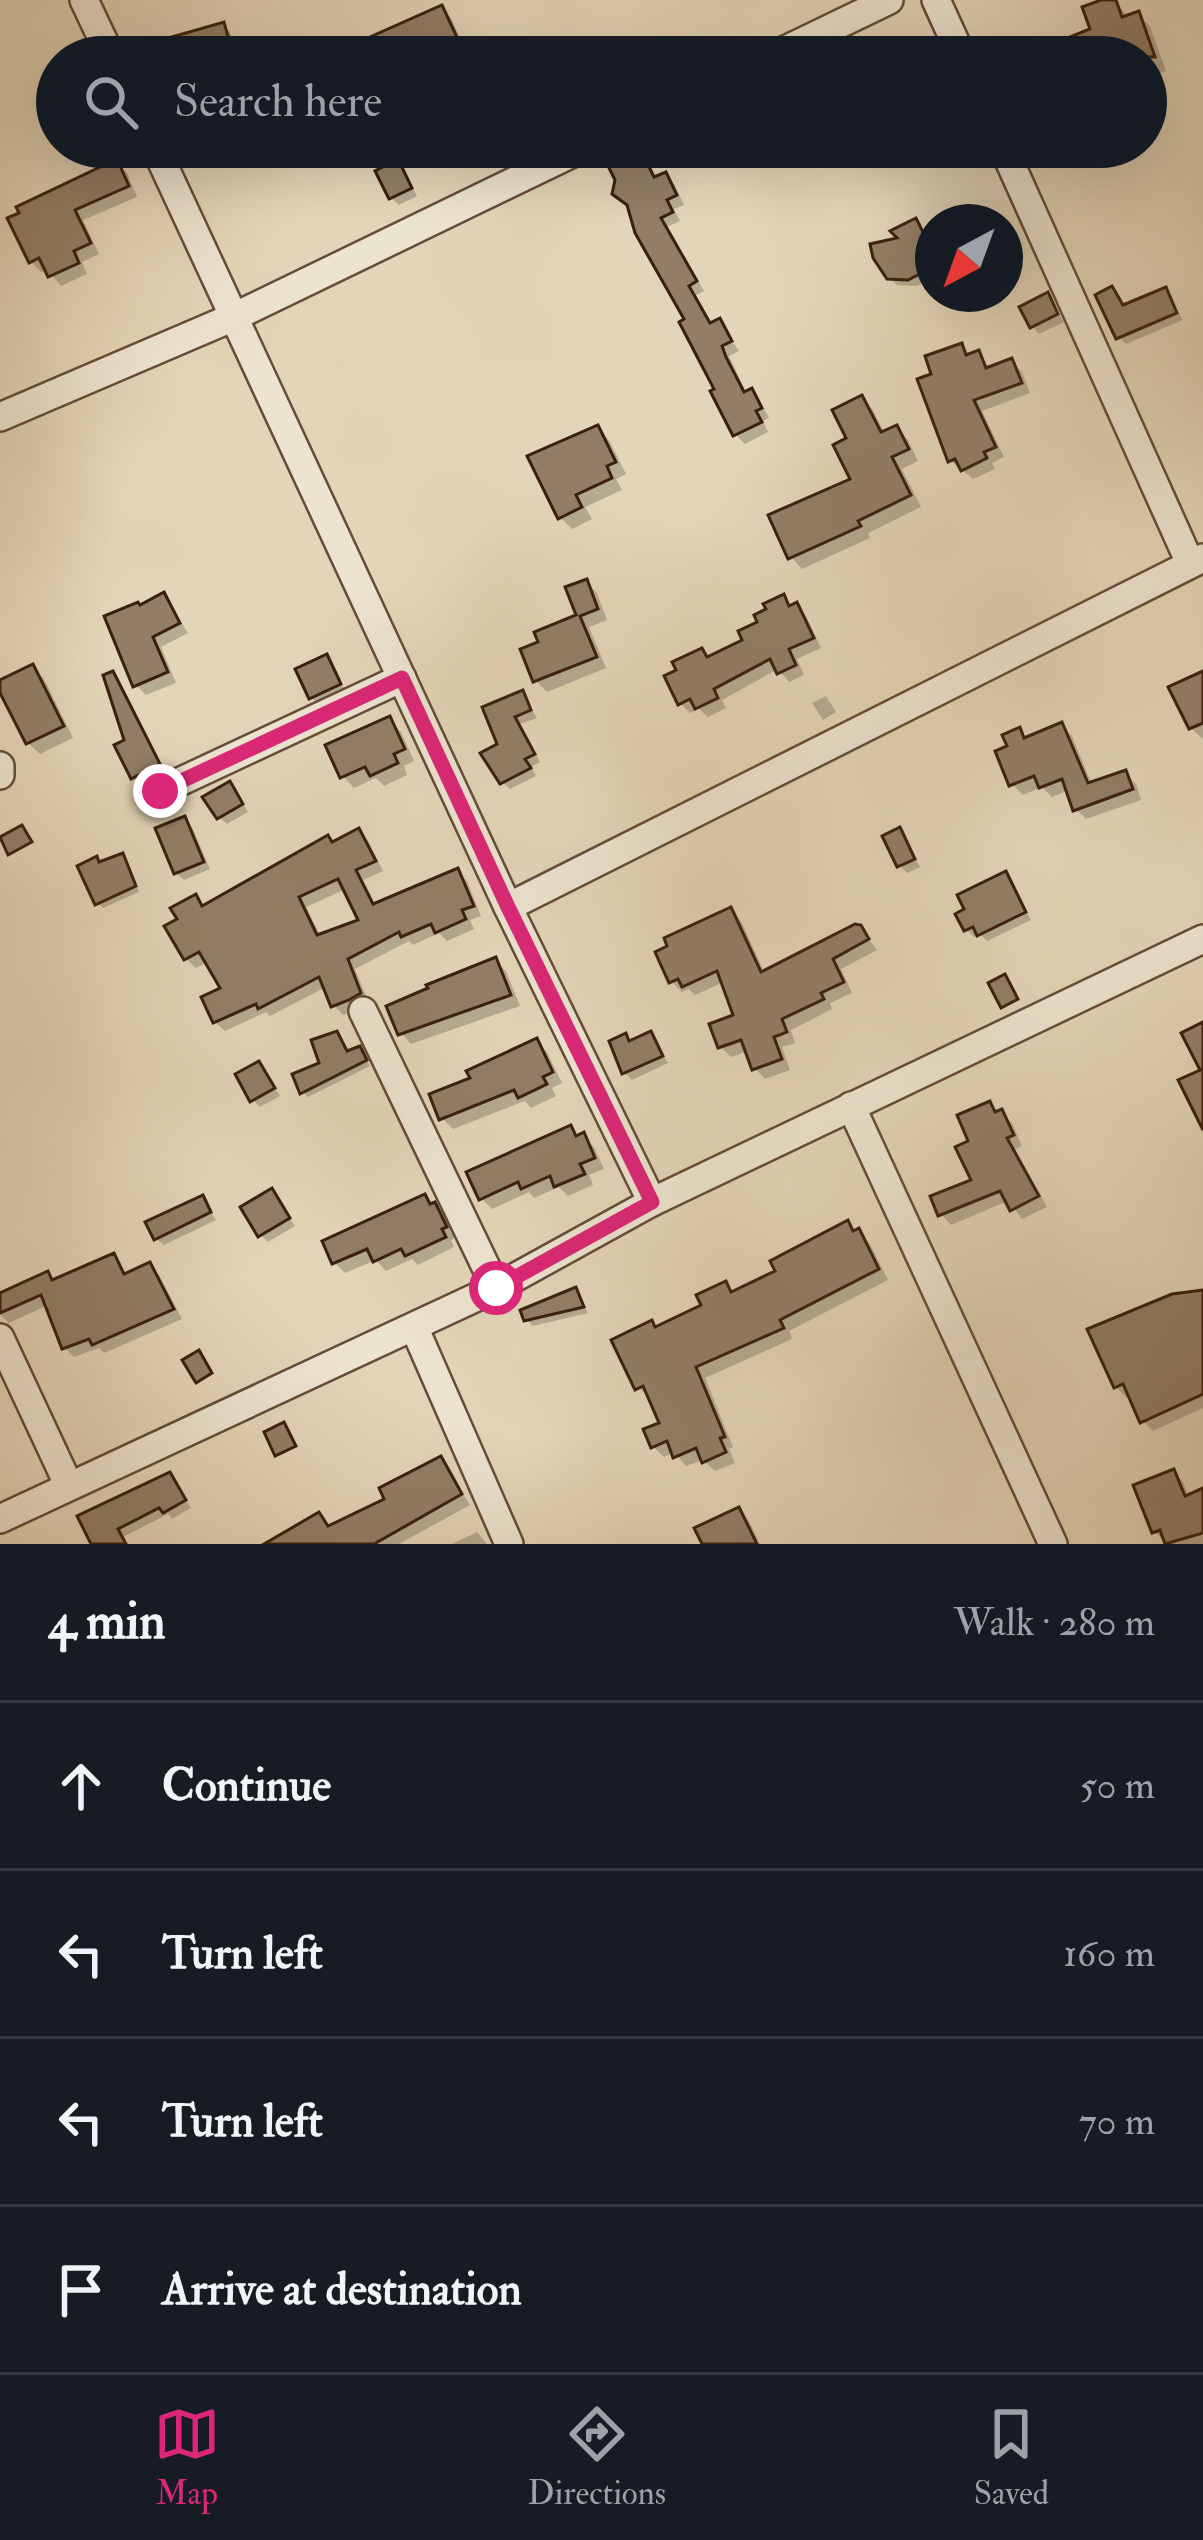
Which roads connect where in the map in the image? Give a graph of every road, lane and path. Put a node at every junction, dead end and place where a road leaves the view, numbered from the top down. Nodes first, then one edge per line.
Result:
1 (84, 0) edge
2 (890, 0) edge
3 (936, 0) edge
4 (101, 36) edge
5 (815, 36) edge
6 (952, 36) edge
7 (165, 168) edge
8 (542, 168) edge
9 (1013, 168) edge
10 (236, 316) junction
11 (0, 417) edge
12 (1197, 560) edge
13 (402, 678) junction
14 (0, 766) edge
15 (0, 776) edge
16 (160, 791) dead end
17 (508, 907) junction
18 (1203, 939) edge
19 (363, 1011) dead end
20 (851, 1106) junction
21 (652, 1202) junction
22 (496, 1288) junction
23 (414, 1327) junction
24 (0, 1338) edge
25 (70, 1486) junction
26 (0, 1519) edge
27 (509, 1544) edge
28 (1054, 1544) edge

1 - 4 street
2 - 5 street
3 - 6 street
7 - 10 street
8 - 10 street
9 - 12 street
10 - 11 street
10 - 13 street
12 - 17 street
13 - 16 street
13 - 17 street
14 - 15 street
17 - 21 street
18 - 20 street
19 - 22 street
20 - 21 street
20 - 28 street
21 - 22 street
22 - 23 street
23 - 25 street
23 - 27 street
24 - 25 street
25 - 26 street

